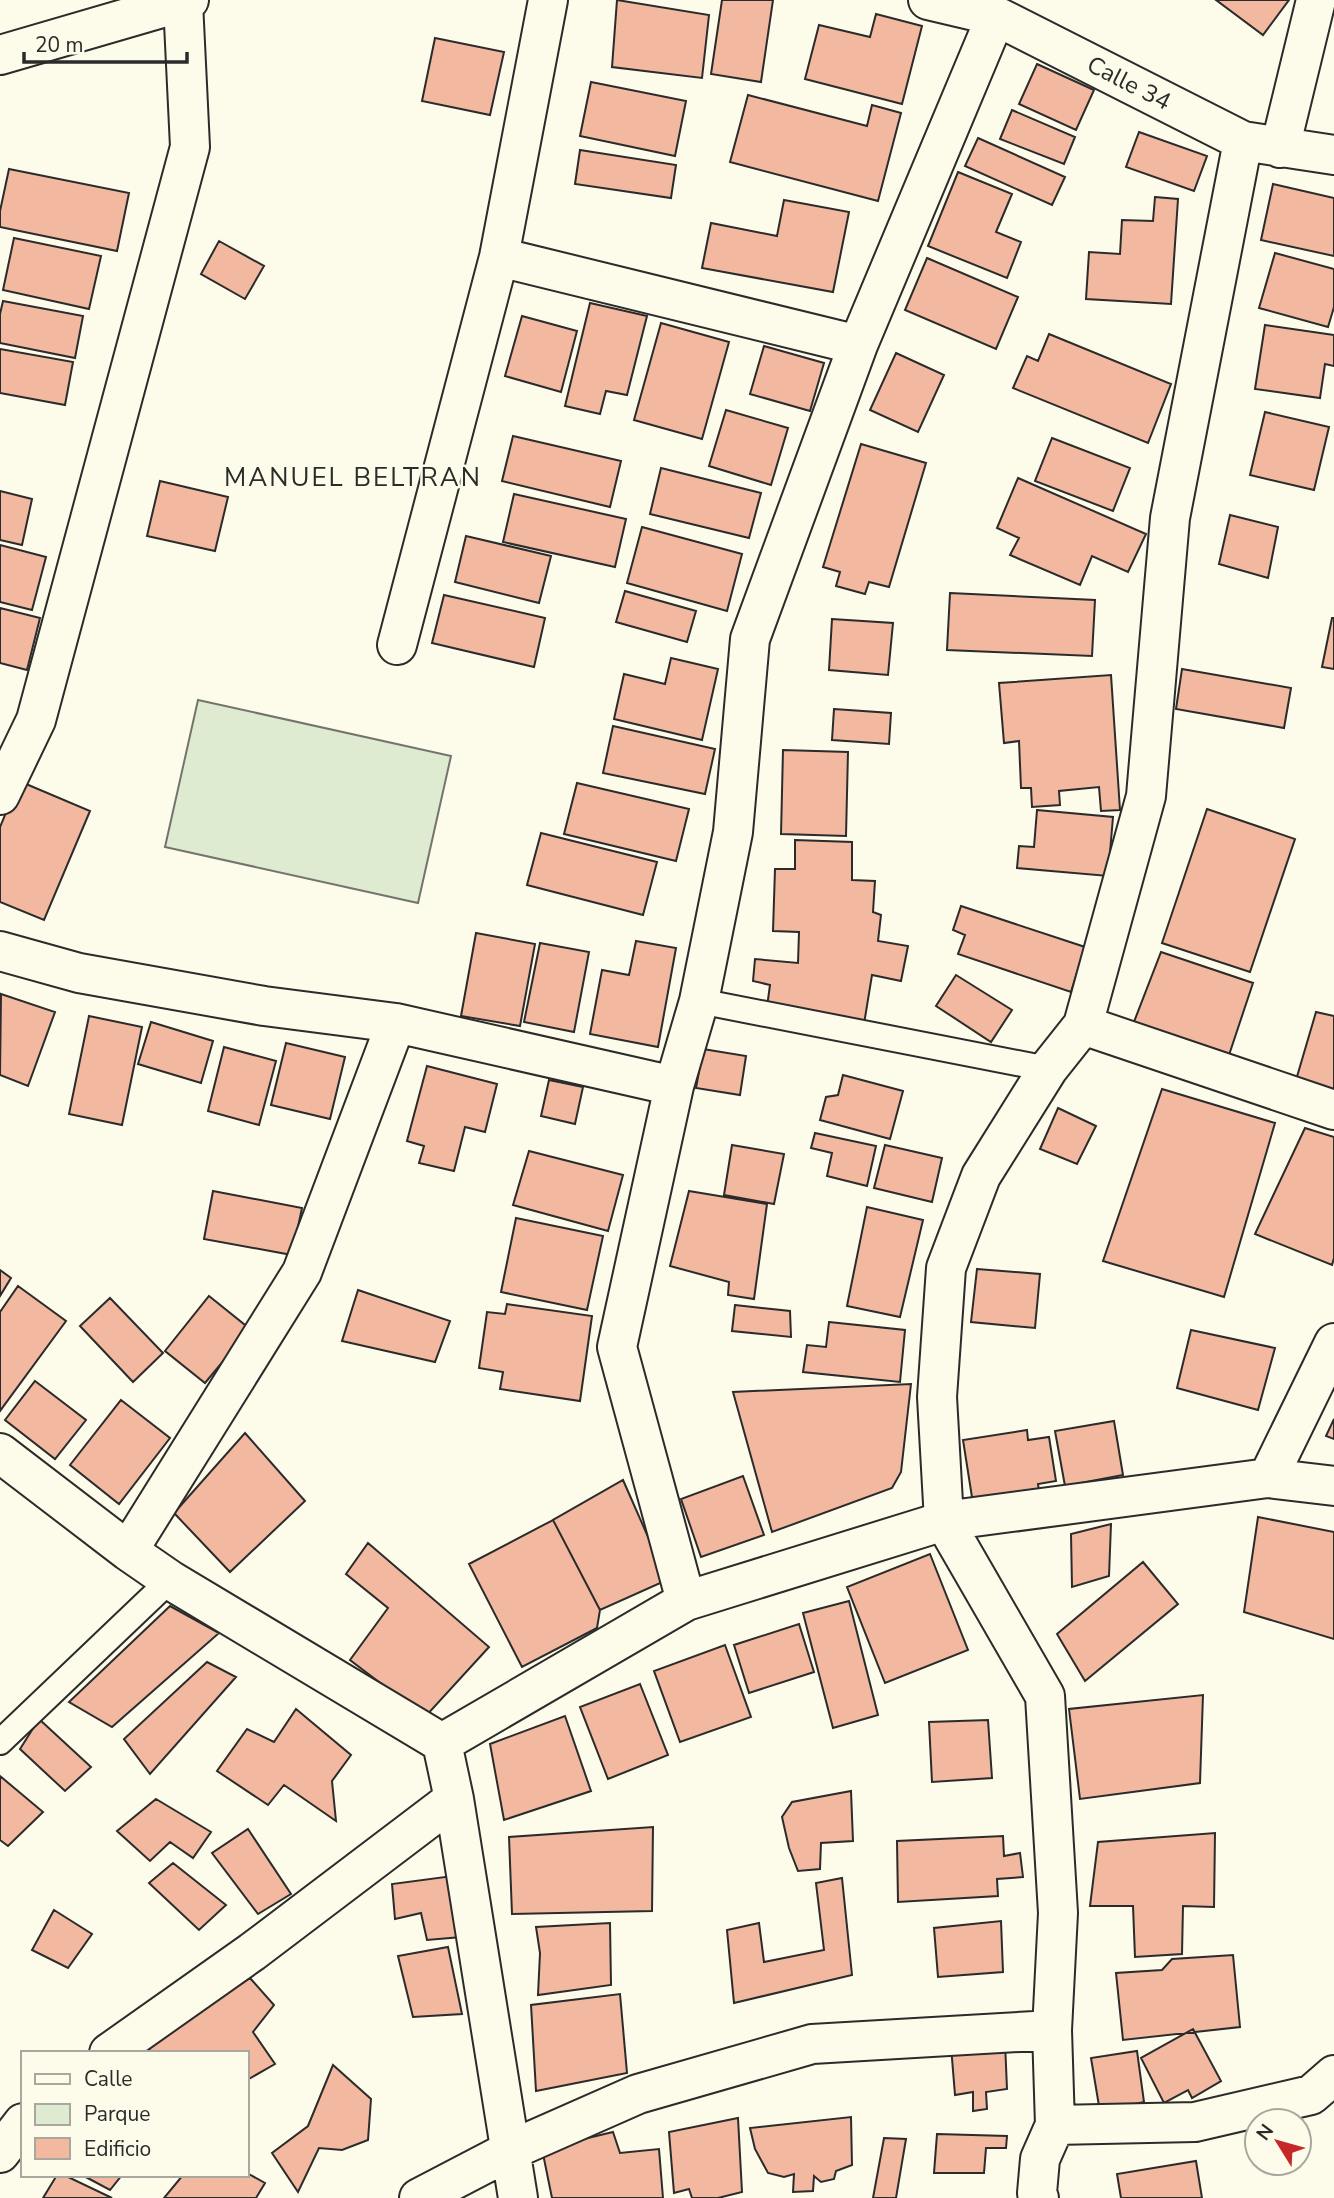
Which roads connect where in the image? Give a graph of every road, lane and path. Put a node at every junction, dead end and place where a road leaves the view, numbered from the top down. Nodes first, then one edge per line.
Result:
1 (548, 0) edge
2 (928, 0) edge
3 (1316, 0) edge
4 (186, 1) edge
5 (996, 16) junction
6 (0, 55) edge
7 (1261, 144) junction
8 (1334, 155) edge
9 (499, 257) junction
10 (858, 345) junction
11 (397, 645) dead end
12 (0, 795) edge
13 (0, 951) edge
14 (699, 1001) junction
15 (396, 1023) junction
16 (1083, 1025) junction
17 (1048, 1069) junction
18 (674, 1086) junction
19 (1334, 1110) edge
20 (1334, 1343) edge
21 (0, 1453) edge
22 (1268, 1478) junction
23 (1334, 1486) edge
24 (944, 1521) junction
25 (128, 1551) junction
26 (170, 1580) junction
27 (686, 1601) junction
28 (0, 1742) edge
29 (442, 1742) junction
30 (454, 1799) junction
31 (1052, 2030) junction
32 (112, 2051) edge
33 (1334, 2075) edge
34 (1055, 2125) junction
35 (21, 2126) edge
36 (511, 2150) junction
37 (0, 2152) edge
38 (419, 2198) edge
39 (518, 2198) edge
40 (1039, 2198) edge

1 - 9 street
2 - 5 street, Calle 34
3 - 7 street
4 - 6 street
4 - 12 street
5 - 7 street, Calle 34
5 - 10 street
7 - 8 street, Calle 34
7 - 16 street
9 - 10 street
9 - 11 street
10 - 14 street
13 - 15 street
14 - 17 lane
14 - 18 street
15 - 18 street
15 - 25 street
16 - 17 street
16 - 19 street
17 - 24 street
18 - 27 street
20 - 22 street
21 - 25 street
22 - 23 street
22 - 24 street
24 - 27 street
24 - 31 street
25 - 26 street
26 - 28 lane
26 - 29 street
27 - 29 street
29 - 30 street
30 - 32 street
30 - 36 street
31 - 34 street
31 - 36 street
33 - 34 street
34 - 40 street
35 - 37 street
36 - 38 street
36 - 39 street

